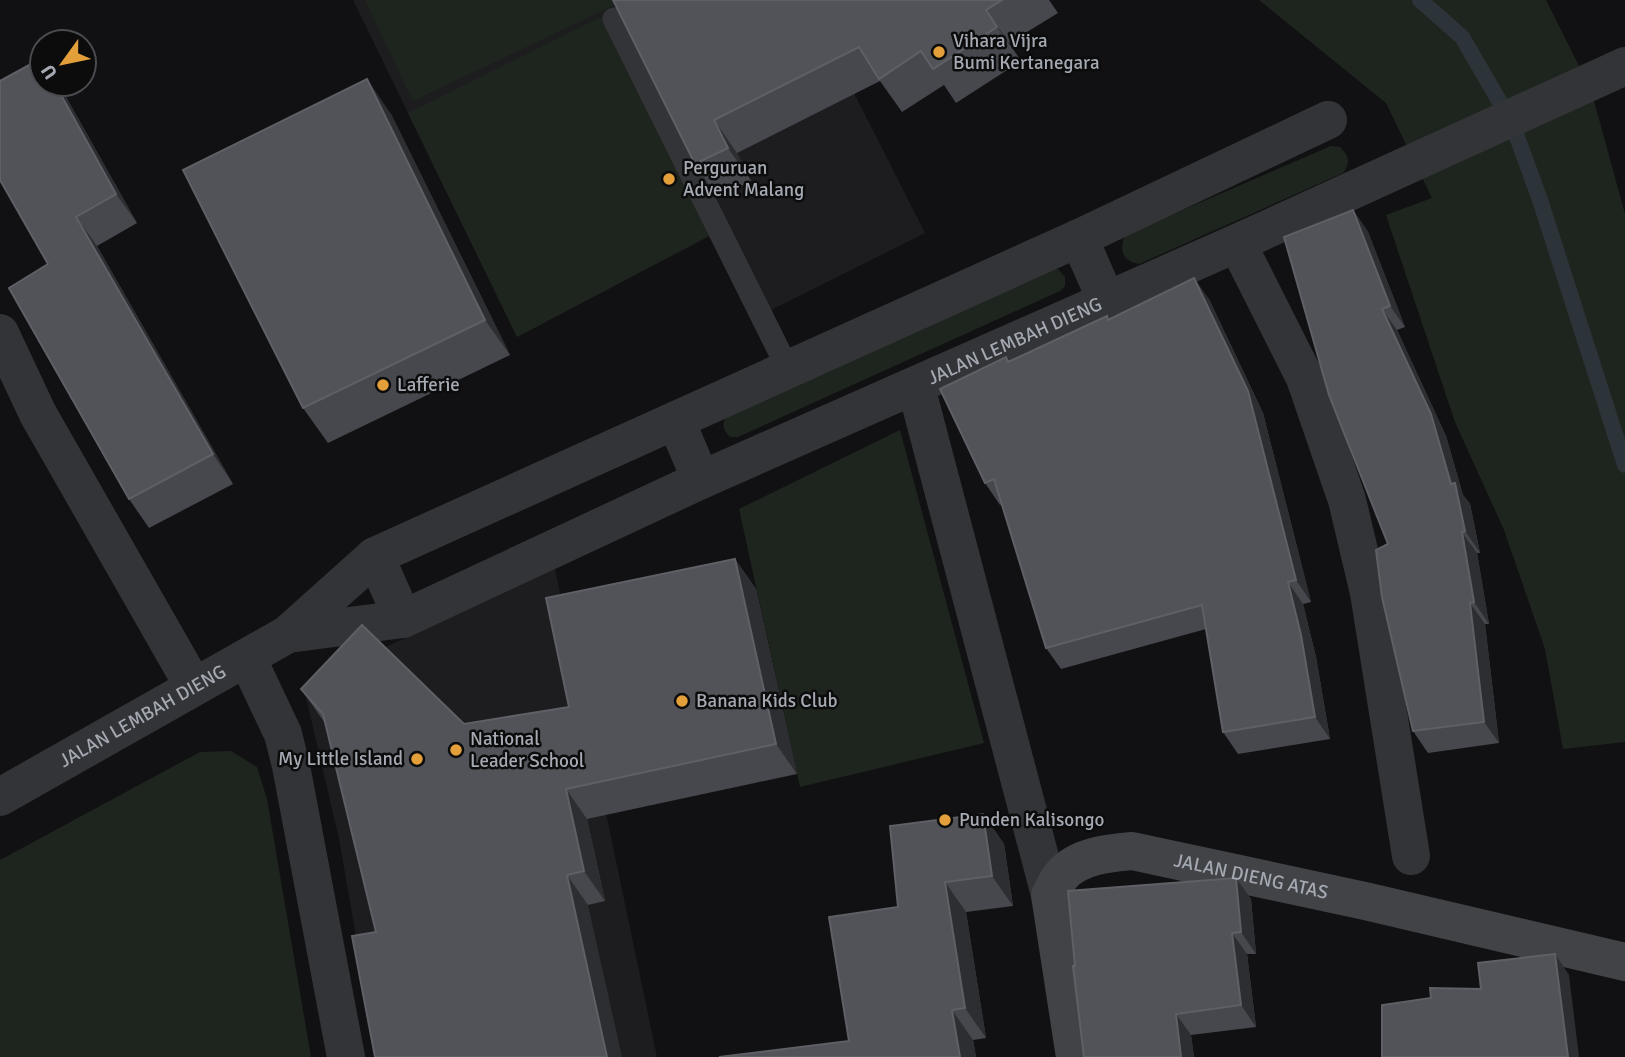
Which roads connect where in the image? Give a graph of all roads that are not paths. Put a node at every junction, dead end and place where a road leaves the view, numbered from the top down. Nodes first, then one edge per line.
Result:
1 (614, 19) edge
2 (1625, 66) edge
3 (1328, 120) dead end
4 (1079, 238) junction
5 (1237, 243) junction
6 (1107, 302) junction
7 (0, 334) edge
8 (788, 369) junction
9 (916, 387) junction
10 (676, 421) junction
11 (701, 480) junction
12 (376, 556) junction
13 (403, 619) junction
14 (288, 635) junction
15 (247, 658) junction
16 (194, 687) junction
17 (0, 797) edge
18 (1411, 856) dead end
19 (1050, 895) junction
20 (1625, 962) edge
21 (346, 1057) edge
22 (1076, 1057) edge

1 - 8 lane
2 - 5 street, JALAN LEMBAH DIENG
3 - 4 street
4 - 6 street
4 - 8 street
5 - 6 street, JALAN LEMBAH DIENG
5 - 18 street
6 - 9 street, JALAN LEMBAH DIENG
7 - 16 street
8 - 10 street
9 - 11 street, JALAN LEMBAH DIENG
9 - 19 street
10 - 11 street
10 - 12 street
11 - 13 street, JALAN LEMBAH DIENG
12 - 13 street
12 - 14 street
13 - 14 street, JALAN LEMBAH DIENG
14 - 15 street, JALAN LEMBAH DIENG
15 - 16 street, JALAN LEMBAH DIENG
15 - 21 street
16 - 17 street, JALAN LEMBAH DIENG
19 - 20 street, JALAN DIENG ATAS
19 - 22 street

